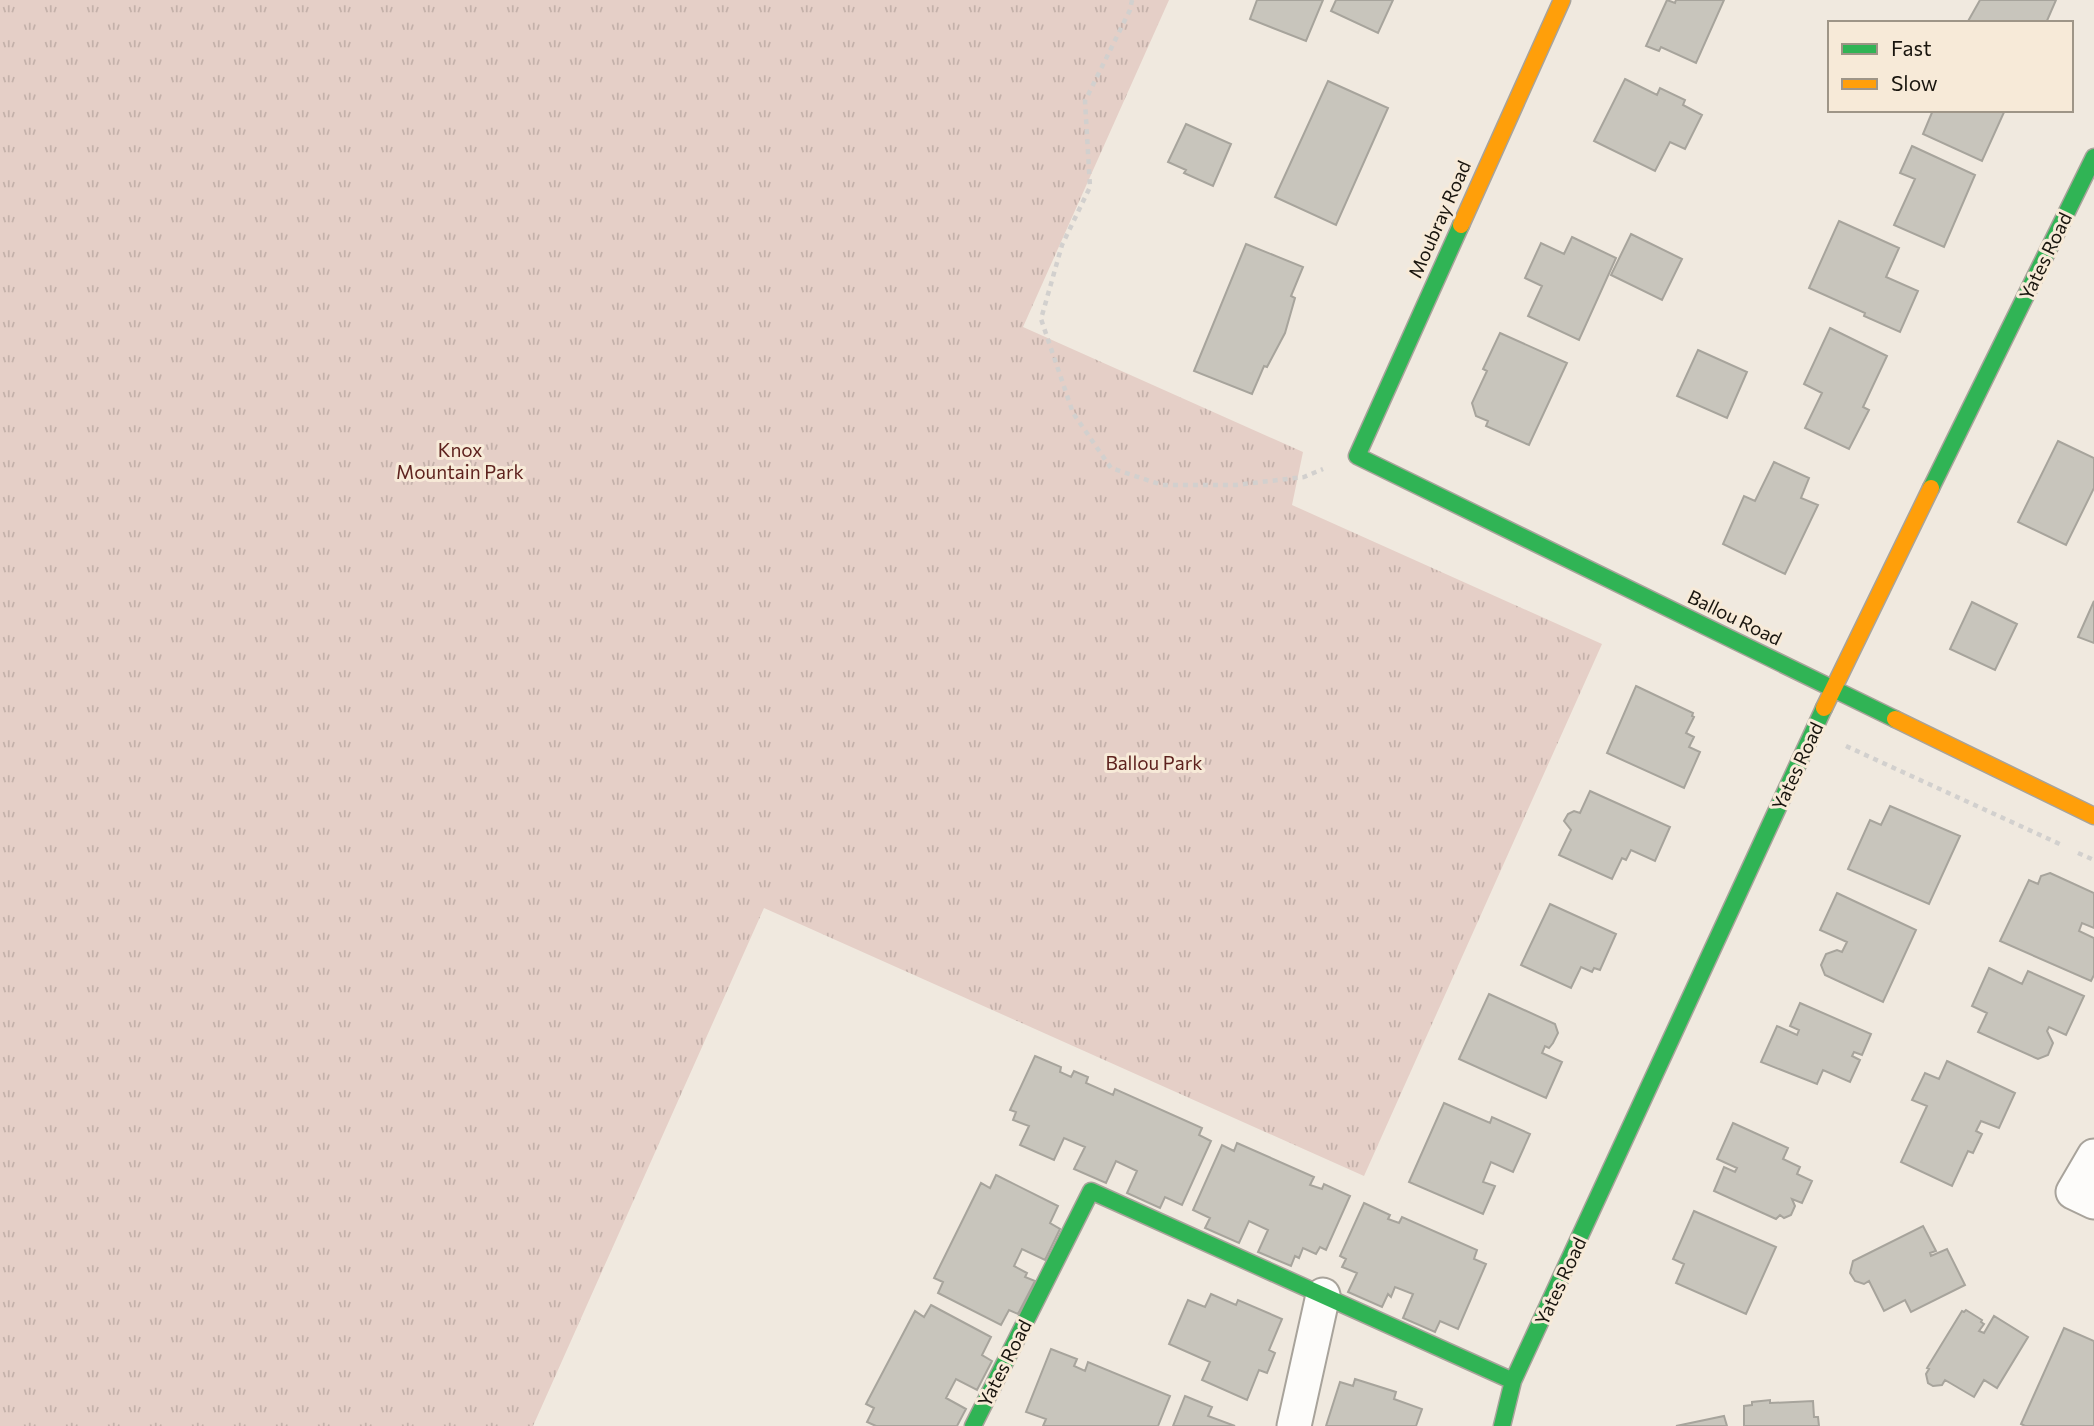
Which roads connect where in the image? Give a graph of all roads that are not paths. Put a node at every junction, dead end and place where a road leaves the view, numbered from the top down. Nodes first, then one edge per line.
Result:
1 (1562, 0) edge
2 (2094, 157) edge
3 (1357, 456) joint
4 (1833, 689) junction
5 (2094, 816) edge
6 (2094, 1156) edge
7 (2094, 1202) edge
8 (1323, 1296) junction
9 (1513, 1381) junction
10 (973, 1426) edge
11 (1294, 1426) edge
12 (1502, 1426) edge

1 - 3 street, Moubray Road
2 - 4 street, Yates Road
3 - 4 street, Ballou Road
4 - 5 street, Ballou Road
4 - 9 street, Yates Road
6 - 7 street
8 - 9 street, Yates Road
8 - 10 street, Yates Road
8 - 11 street
9 - 12 street, Yates Road

